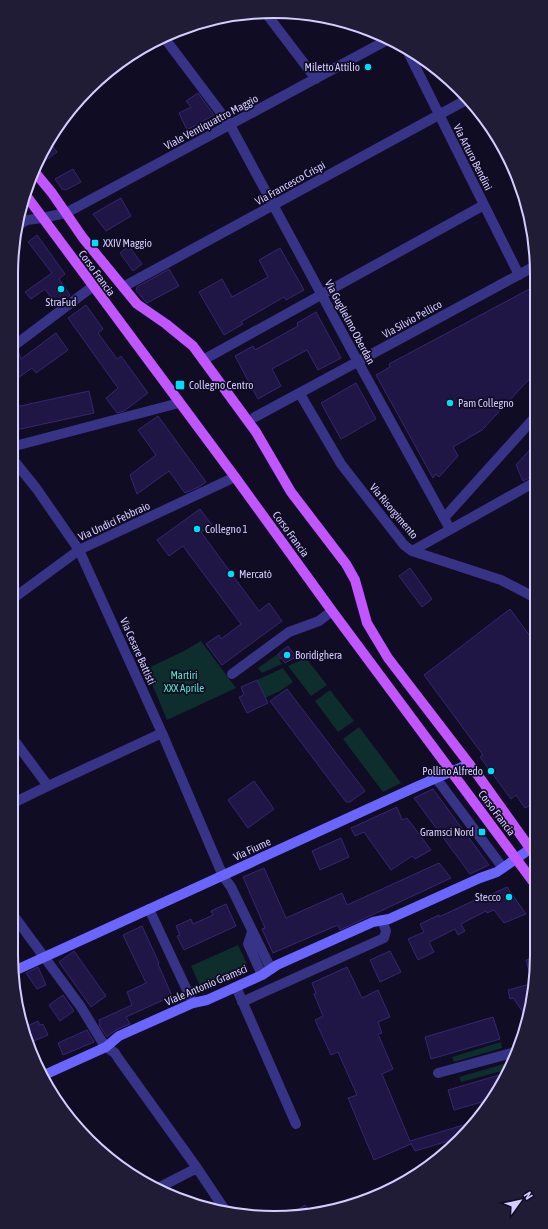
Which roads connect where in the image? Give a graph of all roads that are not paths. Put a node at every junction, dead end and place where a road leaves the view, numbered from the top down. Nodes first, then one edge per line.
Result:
1 (270, 18) edge
2 (167, 41) edge
3 (383, 42) edge
4 (411, 58) edge
5 (316, 79) junction
6 (463, 102) edge
7 (439, 115) junction
8 (230, 125) junction
9 (37, 176) edge
10 (29, 200) edge
11 (273, 205) junction
12 (484, 205) junction
13 (66, 213) junction
14 (42, 218) junction
15 (24, 222) edge
16 (530, 269) edge
17 (519, 274) junction
18 (92, 287) junction
19 (123, 288) junction
20 (322, 295) junction
21 (18, 343) edge
22 (203, 360) junction
23 (358, 362) junction
24 (300, 394) junction
25 (179, 403) junction
26 (255, 417) dead end
27 (530, 423) edge
28 (18, 445) edge
29 (18, 466) edge
30 (235, 477) junction
31 (530, 485) edge
32 (444, 518) junction
33 (450, 529) junction
34 (79, 550) junction
35 (412, 551) junction
36 (530, 592) edge
37 (18, 595) edge
38 (332, 611) junction
39 (232, 674) dead end
40 (162, 733) junction
41 (18, 745) edge
42 (469, 764) junction
43 (451, 771) junction
44 (436, 778) junction
45 (48, 786) junction
46 (18, 801) edge
47 (530, 844) edge
48 (530, 850) edge
49 (516, 859) junction
50 (503, 868) junction
51 (223, 876) junction
52 (530, 878) edge
53 (149, 909) junction
54 (382, 920) junction
55 (18, 921) edge
56 (45, 957) junction
57 (19, 969) edge
58 (266, 972) junction
59 (236, 987) junction
60 (193, 1002) junction
61 (242, 1002) junction
62 (106, 1047) junction
63 (511, 1053) edge
64 (438, 1073) dead end
65 (47, 1074) edge
66 (296, 1124) dead end
67 (197, 1168) junction
68 (162, 1186) edge
69 (222, 1206) edge

1 - 5 street
2 - 8 street, Via Guglielmo Oberdan
3 - 5 street, Viale Ventiquattro Maggio
4 - 7 street, Via Arturo Bendini
5 - 8 street, Viale Ventiquattro Maggio
6 - 7 street, Via Francesco Crispi
7 - 11 street, Via Francesco Crispi
7 - 12 street, Via Arturo Bendini
8 - 11 street, Via Guglielmo Oberdan
8 - 13 street, Viale Ventiquattro Maggio
9 - 13 main road, Corso Francia
10 - 14 main road, Corso Francia
11 - 19 street, Via Francesco Crispi
11 - 20 street, Via Guglielmo Oberdan
12 - 17 street, Via Arturo Bendini
12 - 20 street
13 - 14 street, Viale Ventiquattro Maggio
13 - 19 main road, Corso Francia
14 - 15 street, Viale Ventiquattro Maggio
14 - 18 main road, Corso Francia
16 - 17 street, Via Silvio Pellico
17 - 23 street, Via Silvio Pellico
18 - 21 street
18 - 25 main road, Corso Francia
19 - 22 main road, Corso Francia
20 - 22 street
20 - 23 street, Via Guglielmo Oberdan
22 - 42 main road, Corso Francia
23 - 24 street, Via Silvio Pellico
23 - 32 street, Via Guglielmo Oberdan
24 - 26 street
24 - 35 street, Via Risorgimento
25 - 28 street
25 - 30 main road, Corso Francia
27 - 32 street
29 - 34 street, Via Cesare Battisti
30 - 34 street, Via Undici Febbraio
30 - 38 main road, Corso Francia
31 - 33 street
32 - 33 street, Via Guglielmo Oberdan
33 - 35 street
34 - 37 street, Via Undici Febbraio
34 - 40 street, Via Cesare Battisti
35 - 36 street, Via Risorgimento
38 - 39 street
38 - 43 main road, Corso Francia
40 - 45 street
40 - 51 street, Via Cesare Battisti
41 - 45 street
42 - 43 street, Via Fiume
42 - 47 main road, Corso Francia
43 - 44 street, Via Fiume
43 - 49 main road, Corso Francia
44 - 50 street
44 - 51 street, Via Fiume
45 - 46 street
48 - 49 street, Viale Antonio Gramsci
49 - 50 street, Viale Antonio Gramsci
49 - 52 main road, Corso Francia
50 - 54 street, Viale Antonio Gramsci
51 - 53 street, Via Fiume
51 - 58 street, Via Cesare Battisti
53 - 56 street, Via Fiume
53 - 60 street
54 - 58 street, Viale Antonio Gramsci
54 - 61 street
55 - 56 street
56 - 57 street, Via Fiume
56 - 62 street
58 - 59 street, Viale Antonio Gramsci
59 - 60 street, Viale Antonio Gramsci
59 - 61 street
60 - 62 street, Viale Antonio Gramsci
61 - 66 street
62 - 65 street, Viale Antonio Gramsci
62 - 67 street
63 - 64 street
67 - 68 street
67 - 69 street

